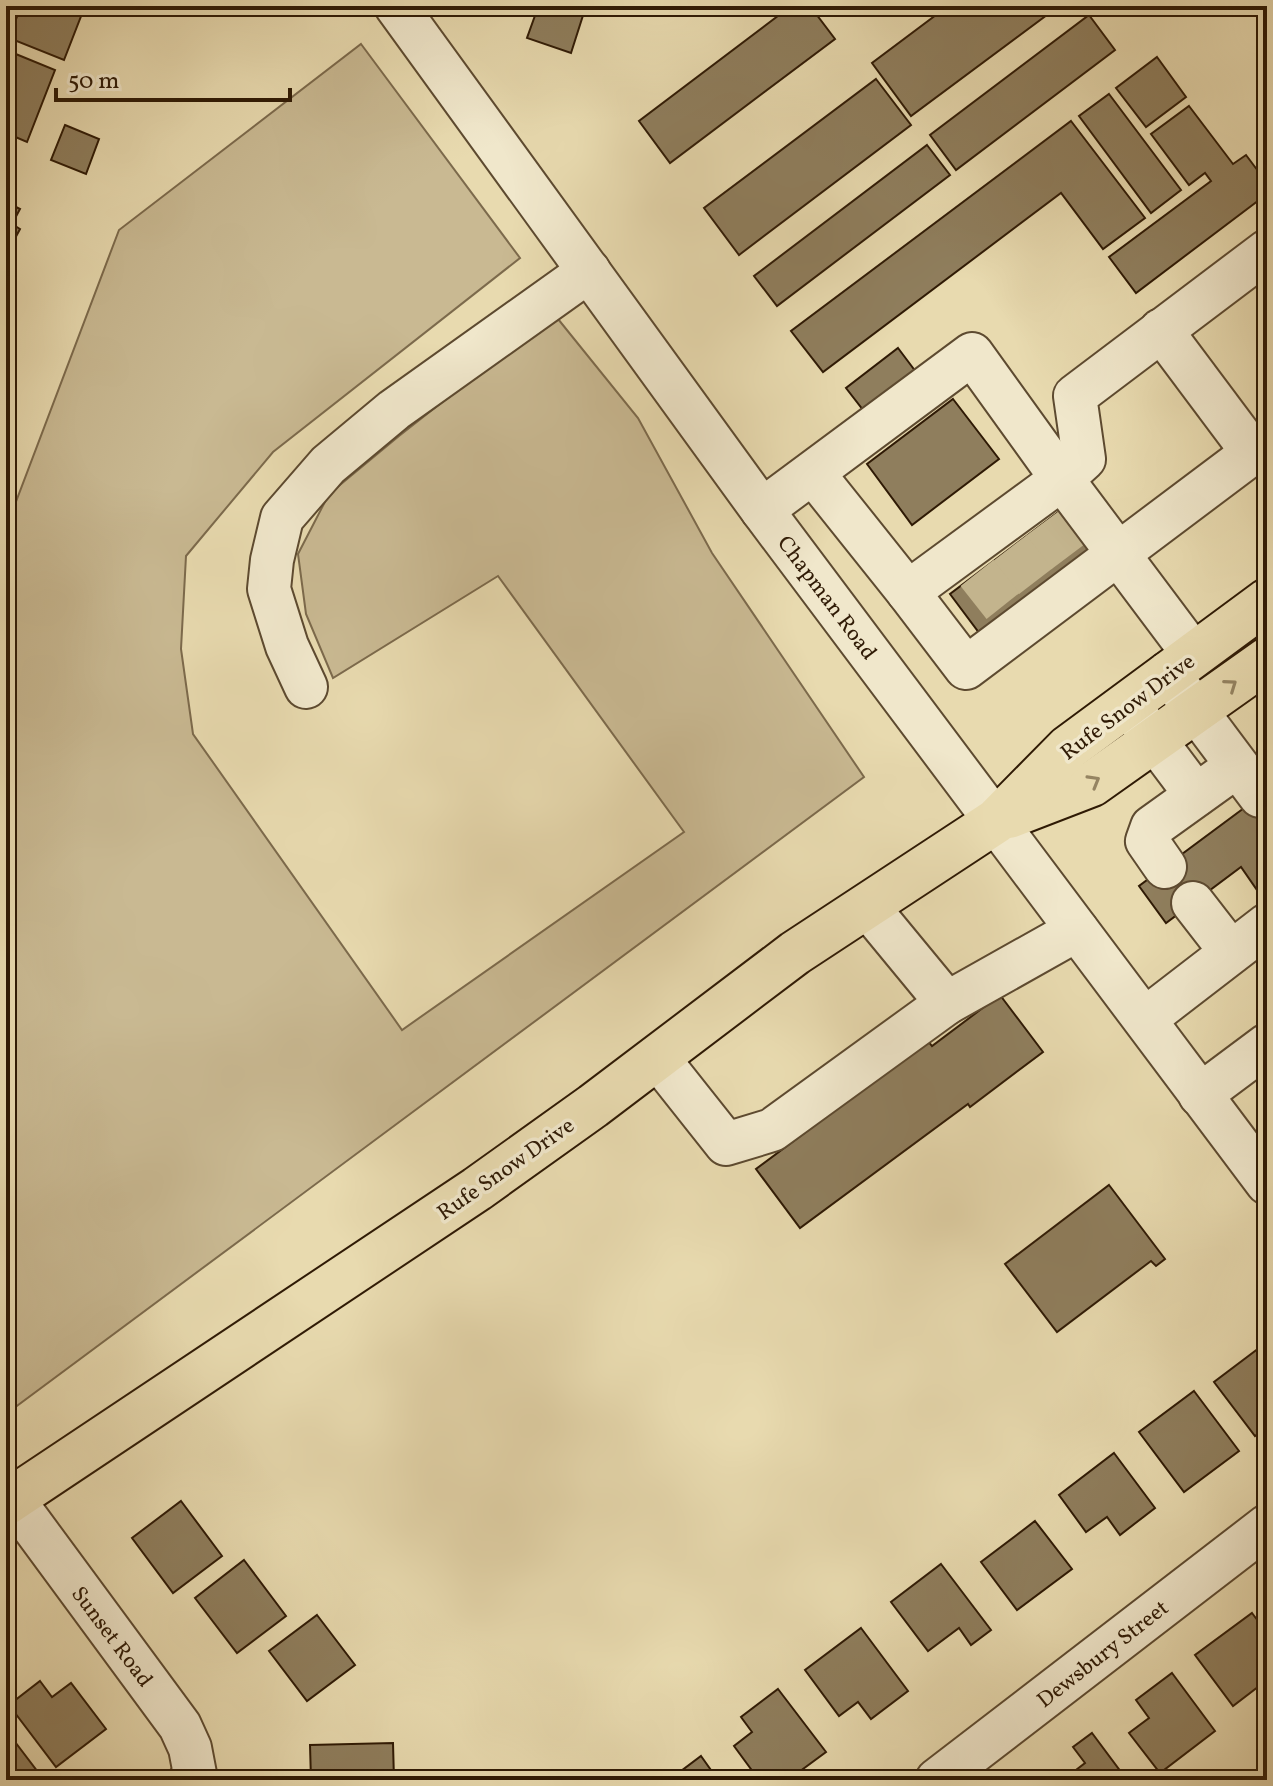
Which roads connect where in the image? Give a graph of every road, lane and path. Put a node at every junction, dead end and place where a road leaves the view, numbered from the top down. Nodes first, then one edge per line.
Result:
1 (396, 6) edge
2 (1267, 251) edge
3 (589, 271) junction
4 (1161, 330) junction
5 (1260, 448) edge
6 (813, 473) junction
7 (1062, 479) junction
8 (762, 510) junction
9 (1119, 553) junction
10 (908, 592) junction
11 (1267, 601) edge
12 (1267, 660) edge
13 (1181, 664) junction
14 (306, 687) dead end
15 (1128, 703) junction
16 (1195, 710) junction
17 (1155, 740) junction
18 (1196, 795) junction
19 (996, 821) junction
20 (1165, 867) dead end
21 (1193, 903) dead end
22 (867, 906) junction
23 (1267, 925) edge
24 (1077, 930) junction
25 (1231, 952) junction
26 (947, 1003) junction
27 (1145, 1019) junction
28 (1267, 1045) edge
29 (657, 1057) junction
30 (1200, 1095) junction
31 (1267, 1183) edge
32 (9, 1500) edge
33 (1267, 1526) edge
34 (190, 1780) edge
35 (937, 1780) edge

1 - 3 street, Chapman Road
2 - 4 street
3 - 8 street, Chapman Road
3 - 14 street
4 - 5 street
4 - 7 street
5 - 9 street
6 - 7 street
6 - 8 street
6 - 10 street
7 - 9 street
7 - 10 street
8 - 19 street, Chapman Road
9 - 10 street
9 - 13 street
11 - 13 main road, Rufe Snow Drive
16 -> 12 main road, Rufe Snow Drive
13 - 15 main road, Rufe Snow Drive
13 - 16 street
15 - 17 street
15 - 19 main road, Rufe Snow Drive
16 - 17 main road, Rufe Snow Drive
16 - 18 street
17 - 18 street
19 -> 17 main road, Rufe Snow Drive
18 - 20 street
19 - 22 main road, Rufe Snow Drive
19 - 24 street, Chapman Road
21 - 25 street
22 - 26 street
22 - 29 main road, Rufe Snow Drive
23 - 25 street
24 - 26 street
24 - 27 street, Chapman Road
25 - 27 street
26 - 29 street
27 - 30 street, Chapman Road
28 - 30 street
29 - 32 main road, Rufe Snow Drive
30 - 31 street, Chapman Road
32 - 34 street, Sunset Road
33 - 35 street, Dewsbury Street

